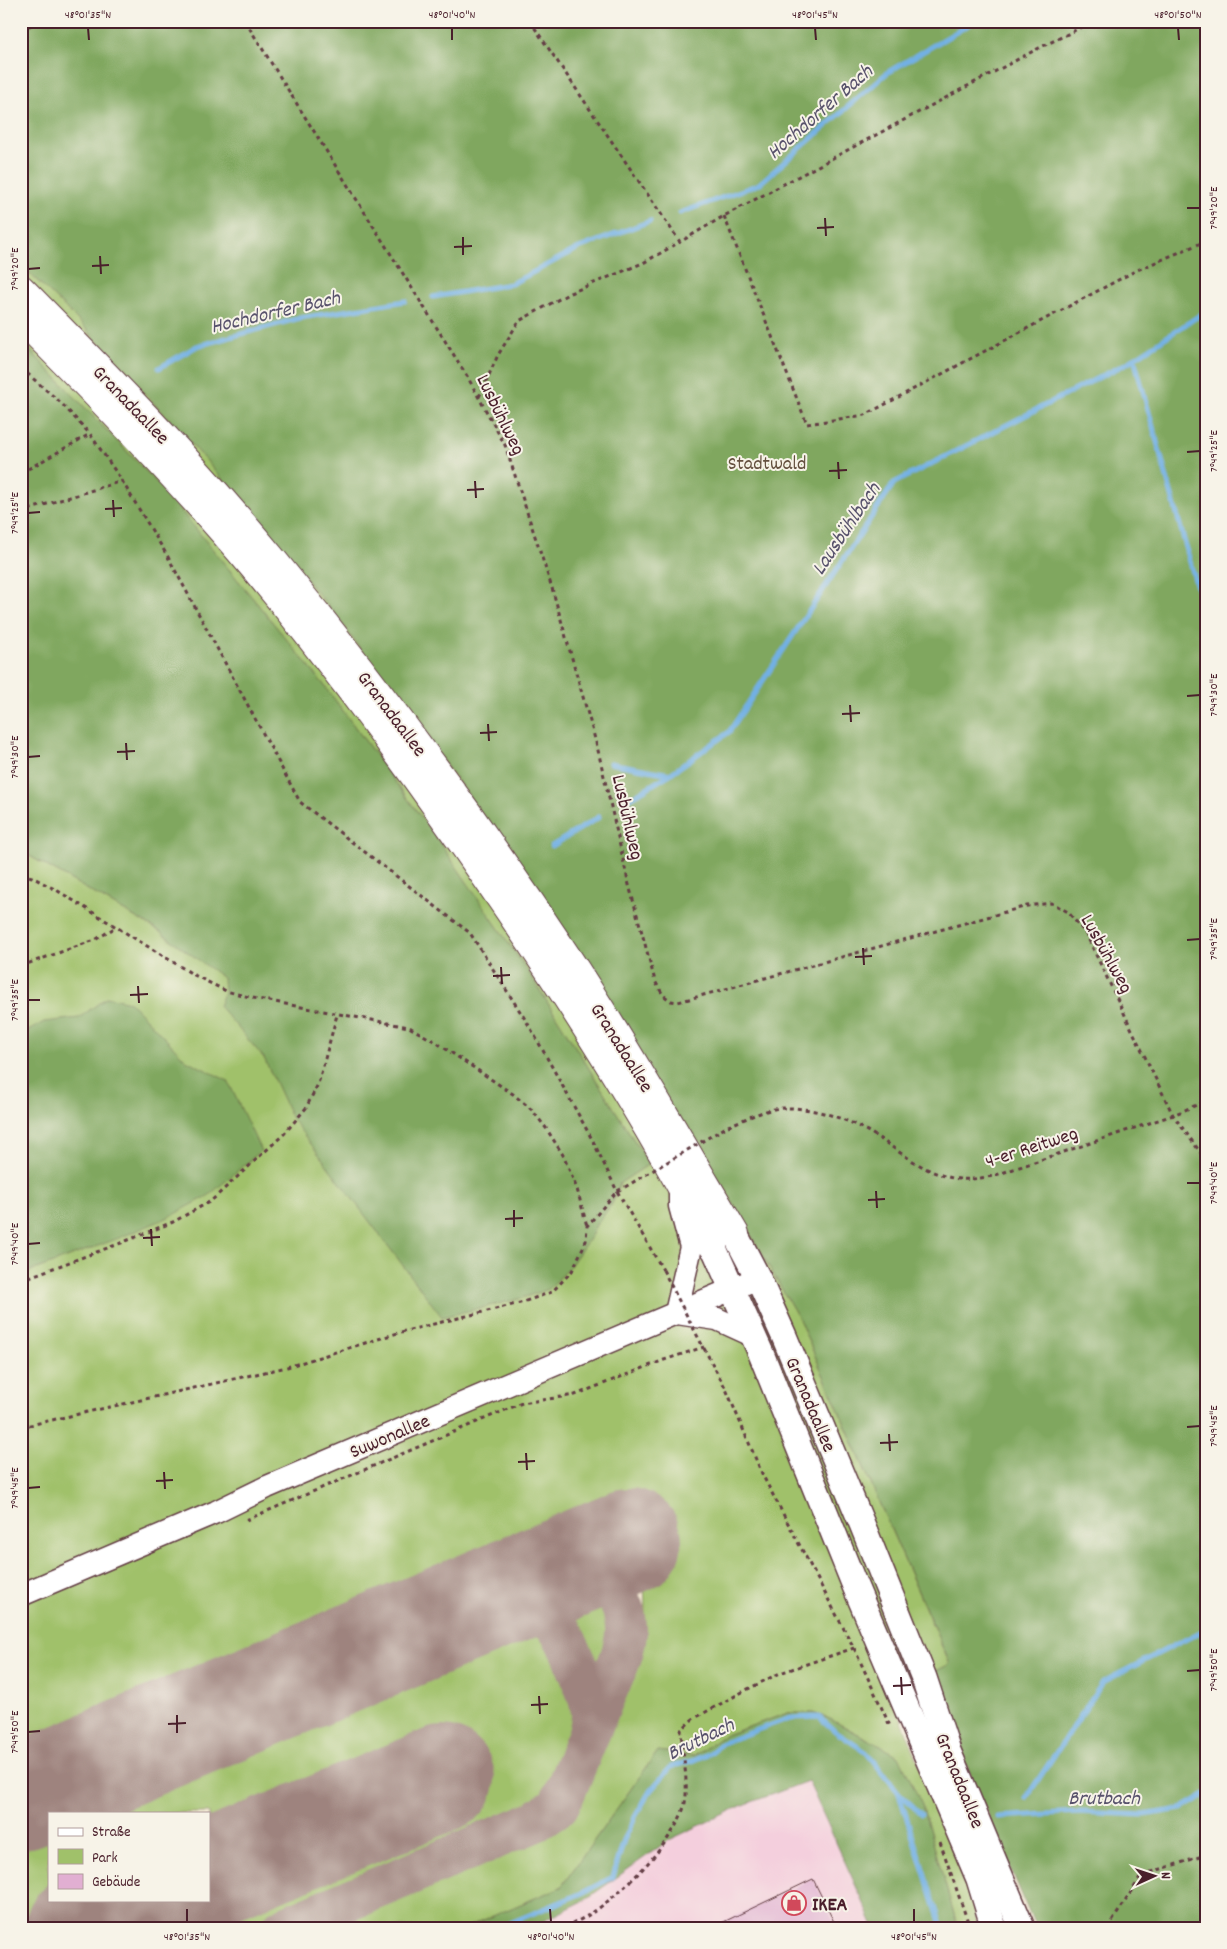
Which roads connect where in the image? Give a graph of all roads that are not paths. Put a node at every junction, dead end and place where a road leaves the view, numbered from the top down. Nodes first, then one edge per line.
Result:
1 (21, 289) edge
2 (21, 318) edge
3 (680, 1182) junction
4 (724, 1240) junction
5 (758, 1278) junction
6 (733, 1289) junction
7 (676, 1313) junction
8 (752, 1335) junction
9 (21, 1595) edge
10 (994, 1928) edge
11 (1022, 1928) edge

1 - 4 highway, Granadaallee
2 - 3 highway, Granadaallee
3 - 4 highway, Granadaallee
3 - 7 street
4 - 5 main road, Granadaallee
4 - 6 main road, Granadaallee
5 - 6 street, Suwonallee
5 - 11 main road, Granadaallee
6 - 7 street, Suwonallee
6 - 8 main road, Granadaallee
7 - 8 street
7 - 9 street, Suwonallee
8 - 10 main road, Granadaallee

